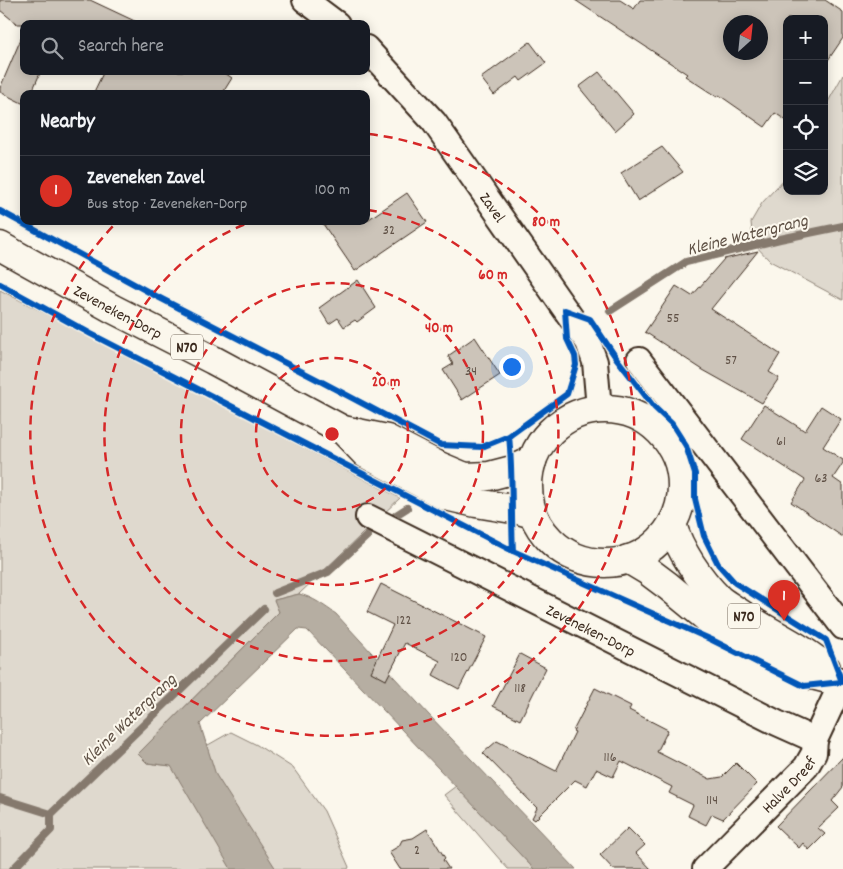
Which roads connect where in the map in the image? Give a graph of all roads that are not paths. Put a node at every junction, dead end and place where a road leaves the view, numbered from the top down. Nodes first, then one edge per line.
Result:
1 (305, 0) edge
2 (332, 20) edge
3 (370, 52) edge
4 (0, 246) edge
5 (639, 360) dead end
6 (599, 409) junction
7 (343, 430) junction
8 (532, 461) junction
9 (533, 514) junction
10 (368, 517) dead end
11 (672, 524) junction
12 (628, 559) junction
13 (843, 627) edge
14 (843, 682) edge
15 (815, 740) junction
16 (705, 869) edge

1 - 2 street
3 - 6 street, Zavel
4 - 7 main road, Zeveneken-Dorp / N70
5 - 13 street
6 - 8 main road
6 - 11 main road
7 - 8 main road, Zeveneken-Dorp / N70
7 - 9 main road, Zeveneken-Dorp / N70
8 - 9 main road
9 - 12 main road
10 - 15 street, Zeveneken-Dorp
11 - 12 main road
11 - 14 main road, N70
12 - 14 main road, N70
14 - 15 street, Halve Dreef
15 - 16 street, Halve Dreef

